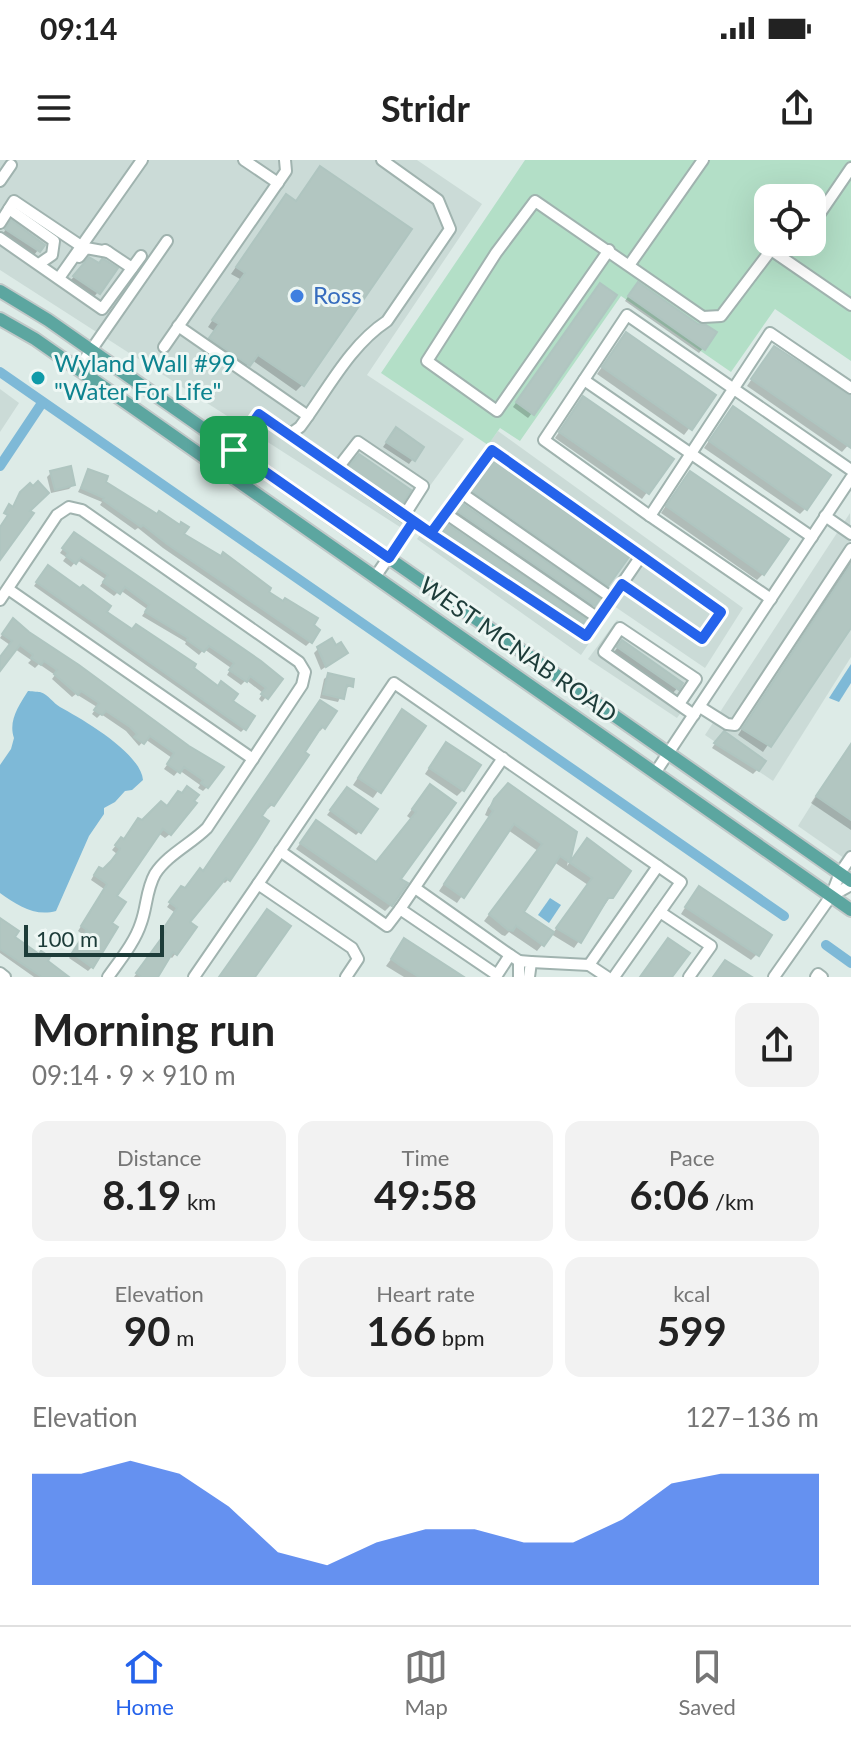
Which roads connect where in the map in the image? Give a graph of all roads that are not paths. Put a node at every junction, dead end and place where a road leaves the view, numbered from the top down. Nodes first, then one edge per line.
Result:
1 (142, 160) edge
2 (244, 160) edge
3 (285, 160) edge
4 (382, 160) edge
5 (703, 160) edge
6 (11, 165) dead end
7 (851, 168) edge
8 (0, 181) edge
9 (278, 183) junction
10 (826, 205) edge
11 (9, 209) junction
12 (0, 223) edge
13 (0, 238) edge
14 (167, 241) dead end
15 (84, 242) junction
16 (609, 250) junction
17 (108, 252) junction
18 (141, 256) dead end
19 (766, 256) edge
20 (780, 256) edge
21 (39, 264) junction
22 (630, 264) junction
23 (132, 268) junction
24 (62, 274) junction
25 (0, 291) edge
26 (851, 305) edge
27 (102, 309) junction
28 (0, 319) edge
29 (112, 319) junction
30 (178, 326) junction
31 (164, 347) dead end
32 (91, 350) junction
33 (78, 369) junction
34 (584, 380) junction
35 (734, 388) junction
36 (851, 388) edge
37 (308, 416) junction
38 (290, 434) junction
39 (234, 450) junction
40 (691, 453) junction
41 (221, 469) junction
42 (337, 469) junction
43 (851, 470) edge
44 (851, 478) edge
45 (460, 492) junction
46 (445, 513) junction
47 (650, 516) junction
48 (825, 516) junction
49 (409, 519) junction
50 (431, 533) junction
51 (851, 534) edge
52 (812, 537) junction
53 (851, 549) edge
54 (641, 556) junction
55 (389, 558) junction
56 (375, 577) junction
57 (622, 584) junction
58 (8, 589) junction
59 (612, 598) junction
60 (771, 599) junction
61 (0, 600) edge
62 (598, 618) junction
63 (679, 704) junction
64 (697, 711) junction
65 (668, 754) junction
66 (503, 758) junction
67 (253, 759) junction
68 (655, 773) junction
69 (280, 851) junction
70 (851, 857) edge
71 (658, 866) junction
72 (847, 880) edge
73 (258, 884) junction
74 (415, 888) junction
75 (831, 896) junction
76 (400, 909) junction
77 (851, 910) edge
78 (660, 912) junction
79 (520, 959) junction
80 (589, 965) junction
81 (0, 973) edge
82 (5, 977) edge
83 (108, 977) edge
84 (194, 977) edge
85 (346, 977) edge
86 (519, 977) edge
87 (529, 977) edge
88 (607, 977) edge
89 (614, 977) edge
90 (689, 977) edge
91 (774, 977) edge
92 (816, 977) edge
93 (822, 977) edge

1 - 15 street
2 - 9 street
3 - 9 street
4 - 37 street
5 - 22 street
6 - 8 street
7 - 10 street
9 - 30 street
11 - 12 street
11 - 15 street
11 - 21 street
13 - 21 street
14 - 29 street
15 - 17 street
15 - 24 street
16 - 16 street
16 - 22 street
17 - 23 street
17 - 24 street
18 - 23 street
19 - 22 street
20 - 26 street
21 - 24 street
23 - 27 street
24 - 27 street
25 - 32 main road, WEST MCNAB ROAD
27 - 29 street
28 - 33 main road, WEST MCNAB ROAD
29 - 32 street
30 - 31 street
30 - 37 street
32 - 33 street
32 - 39 main road, WEST MCNAB ROAD
33 - 41 main road, WEST MCNAB ROAD
34 - 35 street
34 - 40 street
34 - 47 street
35 - 36 street
35 - 40 street
35 - 43 street
37 - 38 street
38 - 39 street
38 - 42 street
39 - 41 street
39 - 55 main road, WEST MCNAB ROAD
40 - 47 street
40 - 52 street
41 - 56 main road, WEST MCNAB ROAD
42 - 49 street
42 - 49 street
44 - 48 street
45 - 46 street
45 - 54 street
45 - 59 street
46 - 50 street
46 - 62 street
47 - 60 street
48 - 51 street
48 - 52 street
49 - 50 street
49 - 55 street
50 - 62 street
52 - 60 street
53 - 64 street
54 - 57 street
54 - 57 street
55 - 56 street
55 - 65 main road, WEST MCNAB ROAD
56 - 68 main road, WEST MCNAB ROAD
57 - 59 street
58 - 61 street
58 - 67 street
58 - 67 street
59 - 62 street
60 - 64 street
63 - 63 street
63 - 64 street
64 - 65 street
65 - 68 street
65 - 72 main road, WEST MCNAB ROAD
66 - 69 street
66 - 71 street
66 - 74 street
67 - 83 street
68 - 75 main road, WEST MCNAB ROAD
69 - 73 street
69 - 76 street
70 - 72 street
71 - 78 street
71 - 80 street
72 - 75 street
73 - 84 street
73 - 85 street
74 - 76 street
74 - 79 street
75 - 77 main road, WEST MCNAB ROAD
75 - 91 street
76 - 79 street
78 - 89 street
78 - 90 street
79 - 80 street
79 - 86 street
79 - 87 street
80 - 88 street
81 - 82 street
92 - 93 street

